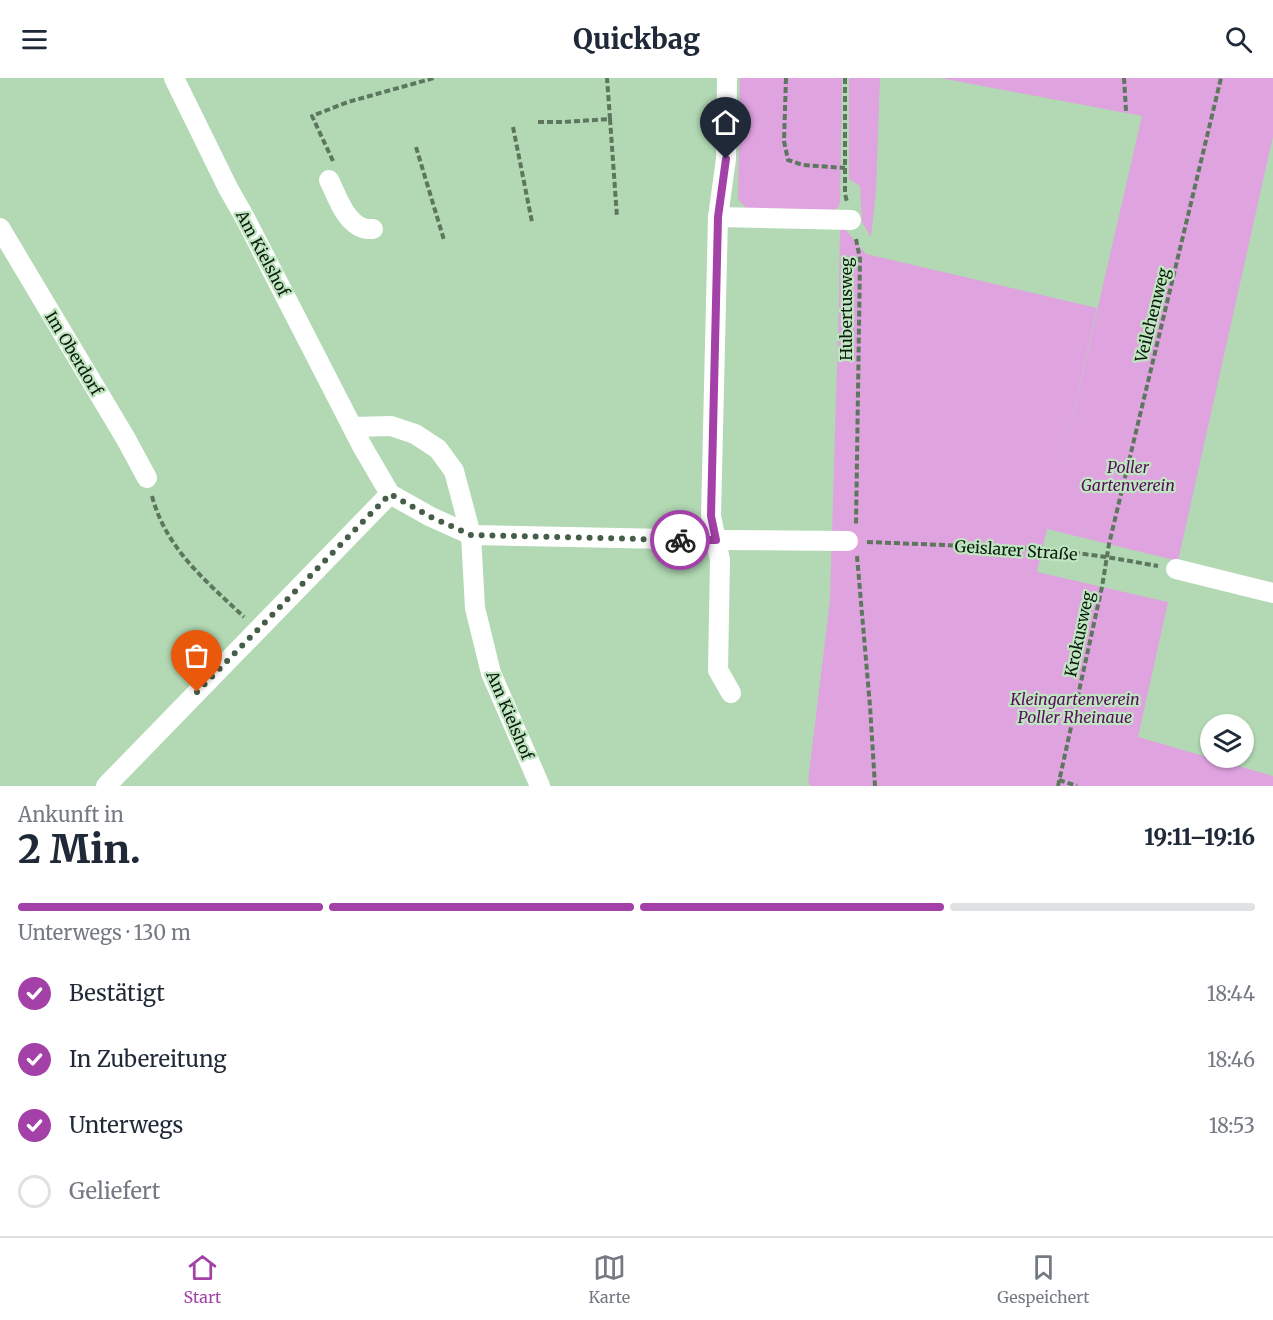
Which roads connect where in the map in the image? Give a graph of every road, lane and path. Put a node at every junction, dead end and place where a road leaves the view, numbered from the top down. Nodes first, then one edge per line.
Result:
1 (174, 78) edge
2 (434, 78) edge
3 (607, 78) edge
4 (727, 78) edge
5 (786, 78) edge
6 (845, 78) edge
7 (1124, 78) edge
8 (1221, 78) edge
9 (1126, 111) dead end
10 (610, 119) junction
11 (538, 122) dead end
12 (513, 126) dead end
13 (416, 147) dead end
14 (845, 168) junction
15 (332, 173) joint
16 (617, 217) dead end
17 (718, 217) junction
18 (851, 220) junction
19 (532, 222) dead end
20 (0, 228) edge
21 (373, 229) dead end
22 (444, 240) dead end
23 (353, 427) junction
24 (147, 478) joint
25 (390, 494) junction
26 (471, 535) junction
27 (716, 540) junction
28 (857, 542) junction
29 (1107, 557) junction
30 (1176, 569) joint
31 (1273, 593) edge
32 (258, 630) junction
33 (731, 693) dead end
34 (1059, 780) junction
35 (106, 786) edge
36 (540, 786) edge
37 (875, 786) edge
38 (1058, 786) edge
39 (1077, 786) edge

1 - 23 street, Am Kielshof
2 - 15 path
3 - 10 path
4 - 17 street
5 - 14 path
6 - 14 path, Hubertusweg
7 - 9 path
8 - 29 path, Veilchenweg
10 - 11 path
10 - 16 path
12 - 19 path
13 - 22 path
14 - 18 path, Hubertusweg
15 - 21 street
17 - 18 street
17 - 27 street
18 - 28 path, Hubertusweg
20 - 24 street, Im Oberdorf
23 - 25 street, Am Kielshof
23 - 26 street, Am Kielshof
24 - 32 path
25 - 26 street
25 - 32 street
26 - 27 street
26 - 36 street, Am Kielshof
27 - 28 street
27 - 33 street
28 - 29 path, Geislarer Straße
28 - 37 path, Hubertusweg
29 - 30 path, Geislarer Straße
29 - 34 path, Krokusweg
30 - 31 street
32 - 35 street
34 - 38 path, Krokusweg
34 - 39 path

